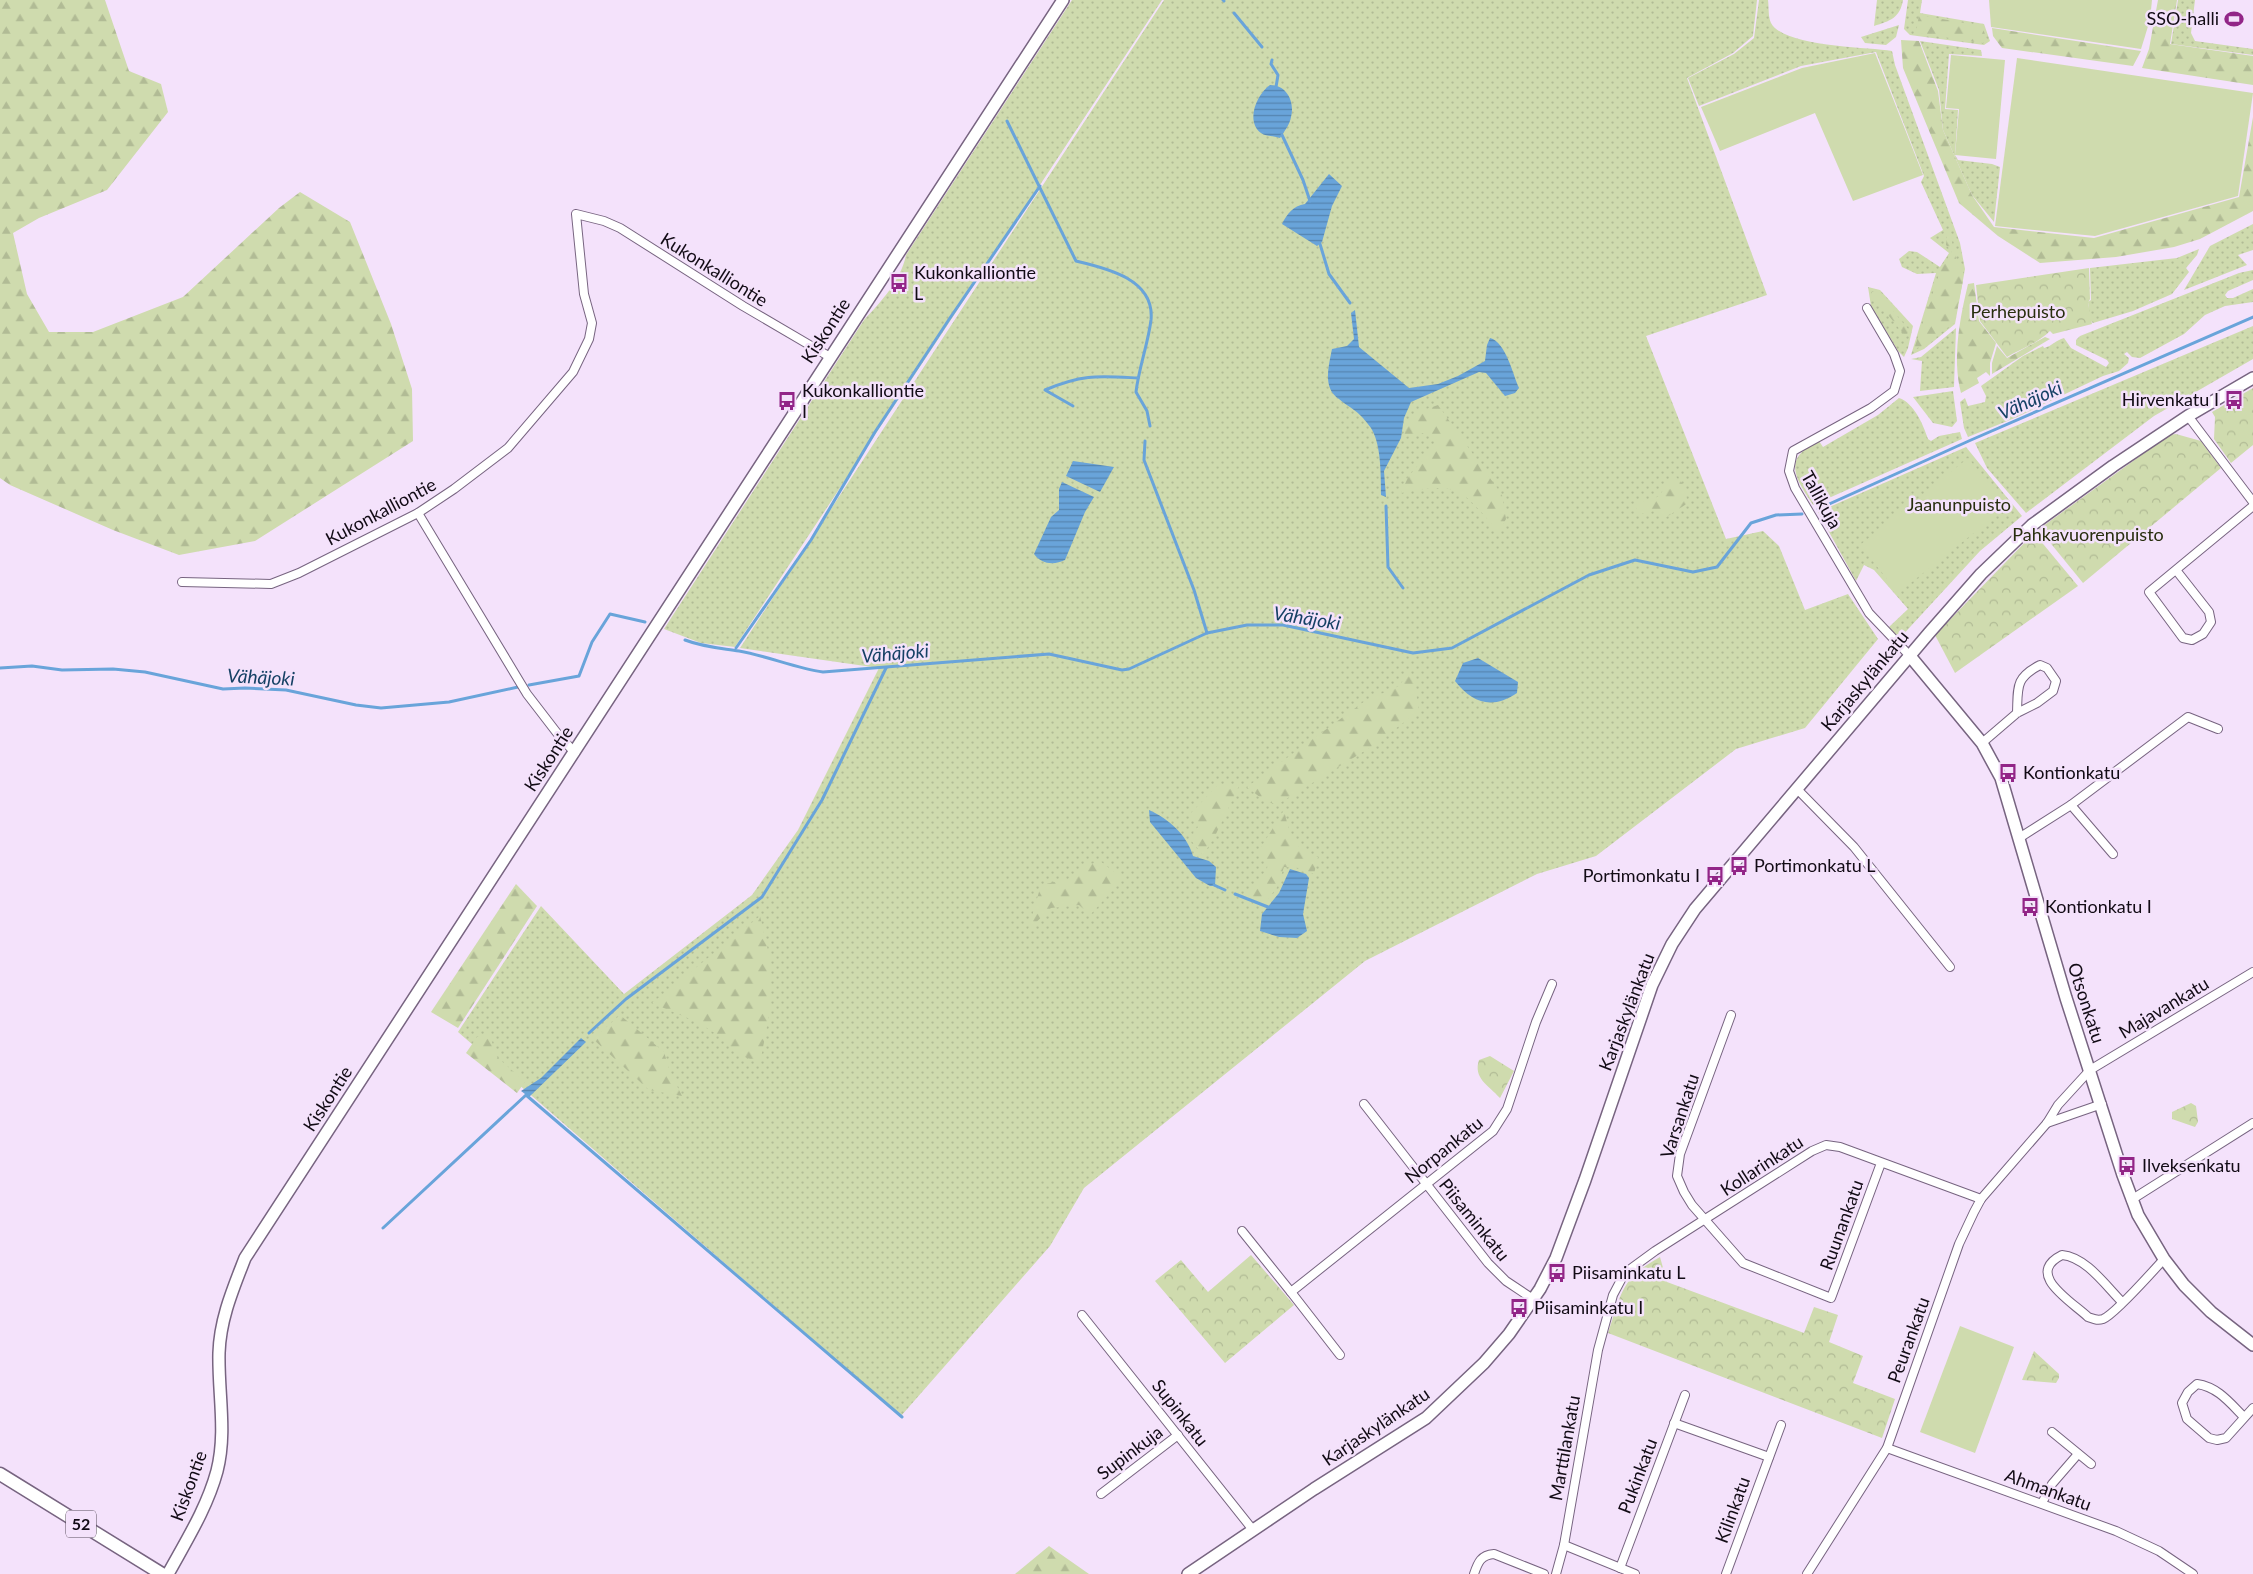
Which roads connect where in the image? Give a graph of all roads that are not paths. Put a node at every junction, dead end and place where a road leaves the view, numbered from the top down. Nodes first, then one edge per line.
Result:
1 (1062, 0) edge
2 (1868, 308) dead end
3 (830, 358) junction
4 (2253, 378) edge
5 (2188, 416) junction
6 (2253, 504) edge
7 (418, 513) junction
8 (2176, 570) junction
9 (182, 582) dead end
10 (1910, 656) junction
11 (2018, 713) junction
12 (2218, 730) dead end
13 (1982, 744) junction
14 (575, 753) junction
15 (1797, 789) junction
16 (2071, 805) junction
17 (2019, 838) junction
18 (2113, 854) dead end
19 (1950, 967) dead end
20 (2253, 972) edge
21 (1552, 984) dead end
22 (1731, 1015) dead end
23 (2090, 1070) junction
24 (1364, 1104) dead end
25 (2102, 1104) junction
26 (2047, 1123) junction
27 (2253, 1123) edge
28 (1881, 1163) junction
29 (1426, 1184) junction
30 (1982, 1199) junction
31 (2131, 1200) junction
32 (1706, 1220) junction
33 (1242, 1231) dead end
34 (2164, 1260) junction
35 (1291, 1292) junction
36 (1831, 1298) joint
37 (1533, 1299) junction
38 (2122, 1302) junction
39 (1082, 1315) dead end
40 (1604, 1326) joint
41 (2253, 1345) edge
42 (1340, 1355) dead end
43 (1685, 1395) dead end
44 (2253, 1408) edge
45 (2244, 1417) junction
46 (1674, 1423) junction
47 (1781, 1425) dead end
48 (2052, 1432) dead end
49 (1178, 1435) junction
50 (1887, 1448) junction
51 (2078, 1454) junction
52 (1769, 1457) junction
53 (2091, 1464) dead end
54 (0, 1474) edge
55 (1101, 1494) dead end
56 (2042, 1503) junction
57 (1254, 1530) junction
58 (1564, 1545) junction
59 (1620, 1568) junction
60 (162, 1574) edge
61 (168, 1574) edge
62 (1188, 1574) edge
63 (1474, 1574) edge
64 (1544, 1574) edge
65 (1556, 1574) edge
66 (1635, 1574) edge
67 (1726, 1574) edge
68 (1807, 1574) edge
69 (2192, 1574) edge

1 - 3 street, Kiskontie
2 - 10 street, Tallikuja
3 - 7 street, Kukonkalliontie
3 - 14 street, Kiskontie
4 - 5 street, Karjaskylänkatu
5 - 6 street
5 - 10 street, Karjaskylänkatu
6 - 8 street
7 - 9 street, Kukonkalliontie
7 - 14 street
8 - 8 street
10 - 13 street, Otsonkatu
10 - 15 street, Karjaskylänkatu
11 - 11 street
11 - 13 street
12 - 16 street
13 - 17 street, Otsonkatu
14 - 61 street, Kiskontie
15 - 19 street
15 - 37 street, Karjaskylänkatu
16 - 17 street
16 - 18 street
17 - 23 street, Otsonkatu
20 - 23 street, Majavankatu
21 - 29 street, Norpankatu
22 - 32 street, Varsankatu
23 - 25 street, Otsonkatu
23 - 26 street, Peurankatu
24 - 29 street, Piisaminkatu
25 - 26 street
25 - 31 street, Otsonkatu
26 - 30 street, Peurankatu
27 - 31 street
28 - 30 street, Kollarinkatu
28 - 32 street, Kollarinkatu
28 - 36 street, Ruunankatu
29 - 35 street, Norpankatu
29 - 37 street, Piisaminkatu
30 - 50 street, Peurankatu
31 - 34 street, Otsonkatu
32 - 36 street, Varsankatu
32 - 40 street, Kollarinkatu
33 - 35 street
34 - 38 street
34 - 41 street, Otsonkatu
35 - 42 street
37 - 57 street, Karjaskylänkatu
38 - 38 street
39 - 49 street, Supinkatu
40 - 58 street, Marttilankatu
43 - 46 street, Pukinkatu
44 - 45 street
45 - 45 street
46 - 52 street
46 - 59 street, Pukinkatu
47 - 52 street, Kilinkatu
48 - 51 street
49 - 55 street, Supinkuja
49 - 57 street, Supinkatu
50 - 56 street, Ahmankatu
50 - 68 street, Peurankatu
51 - 53 street
51 - 56 street
52 - 67 street, Kilinkatu
54 - 60 main road, 52
56 - 69 street, Ahmankatu
57 - 62 street, Karjaskylänkatu
58 - 59 street
58 - 65 street, Marttilankatu
59 - 66 street
63 - 64 street

